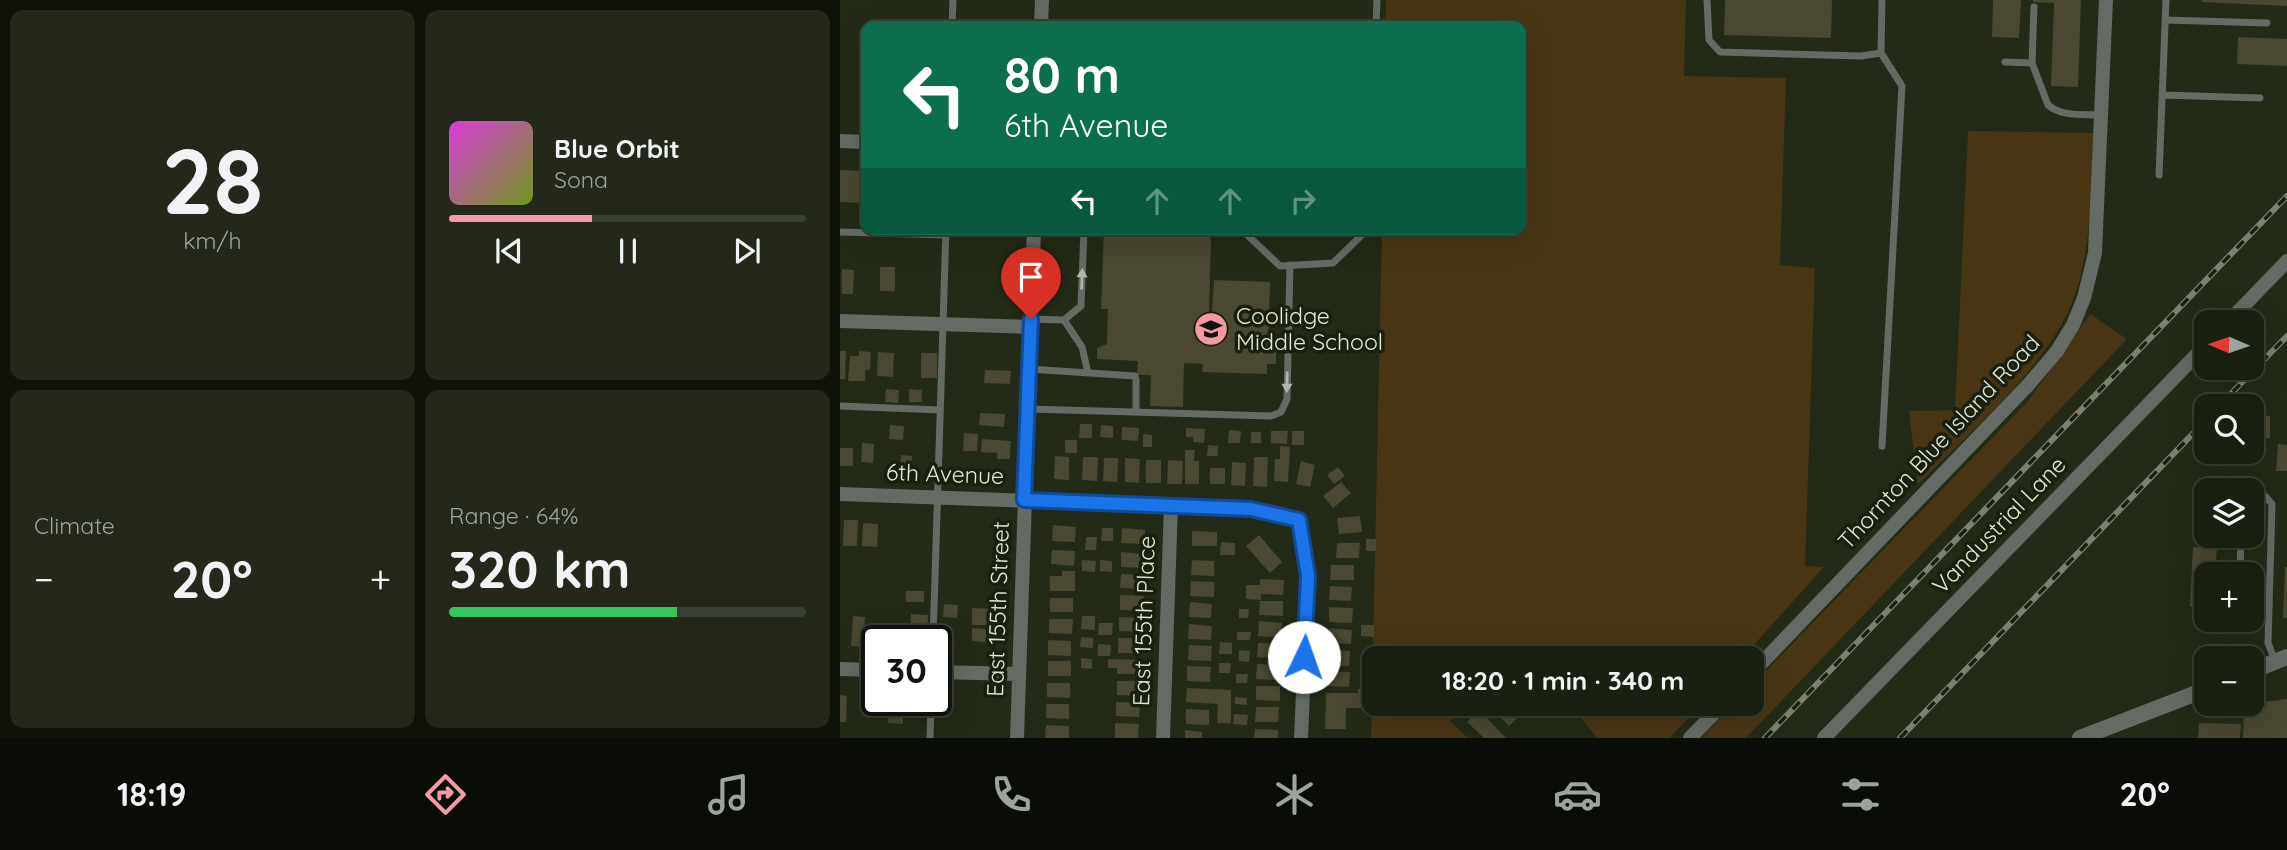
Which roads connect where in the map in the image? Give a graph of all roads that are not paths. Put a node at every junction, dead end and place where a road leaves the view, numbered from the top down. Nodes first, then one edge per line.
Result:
1 (953, 0) edge
2 (1042, 0) edge
3 (1377, 0) edge
4 (1707, 0) edge
5 (1882, 0) edge
6 (2106, 0) edge
7 (2166, 0) edge
8 (2034, 8) dead end
9 (2165, 20) junction
10 (952, 21) edge
11 (1041, 21) edge
12 (1376, 21) edge
13 (2267, 23) dead end
14 (1881, 53) junction
15 (2005, 62) dead end
16 (2032, 63) junction
17 (2162, 95) junction
18 (2260, 98) dead end
19 (2101, 115) junction
20 (840, 141) edge
21 (861, 142) edge
22 (2159, 175) dead end
23 (840, 232) edge
24 (861, 232) edge
25 (946, 235) edge
26 (1034, 235) edge
27 (1084, 235) edge
28 (1247, 235) edge
29 (1362, 235) edge
30 (2287, 261) edge
31 (1290, 265) junction
32 (2240, 310) edge
33 (1064, 320) junction
34 (840, 321) edge
35 (1031, 323) junction
36 (943, 324) junction
37 (2194, 357) edge
38 (1029, 369) junction
39 (1088, 373) junction
40 (840, 406) edge
41 (1028, 409) junction
42 (940, 410) junction
43 (1136, 412) junction
44 (1882, 446) dead end
45 (840, 494) edge
46 (2264, 496) edge
47 (937, 497) junction
48 (1024, 500) junction
49 (1171, 505) junction
50 (2264, 601) edge
51 (2269, 601) junction
52 (933, 625) edge
53 (1764, 660) edge
54 (2281, 660) edge
55 (2264, 666) edge
56 (840, 669) edge
57 (861, 670) edge
58 (952, 672) edge
59 (1019, 674) junction
60 (2194, 694) edge
61 (931, 716) edge
62 (1711, 716) edge
63 (930, 738) edge
64 (1017, 738) edge
65 (1163, 738) edge
66 (1301, 738) edge
67 (1689, 738) edge
68 (1824, 738) edge
69 (2080, 738) edge

1 - 10 lane
2 - 11 street
3 - 12 lane
4 - 14 lane
5 - 14 lane
6 - 19 street, Thornton Blue Island Road
7 - 9 lane
8 - 16 lane
9 - 13 lane
9 - 17 lane
14 - 44 lane
15 - 16 lane
16 - 19 lane
17 - 18 lane
17 - 22 lane
19 - 53 street, Thornton Blue Island Road
20 - 21 street
23 - 24 lane
25 - 36 lane
26 - 35 street, East 155th Street
33 -> 27 lane
28 - 31 lane
29 - 31 lane
30 - 32 street
31 -> 43 lane
33 - 35 lane
33 - 39 lane
34 - 36 street
35 - 36 street
35 - 38 street, East 155th Street
36 - 42 lane
37 - 68 street, Vandustrial Lane
38 - 39 lane
38 - 41 street, East 155th Street
39 - 43 lane
40 - 42 lane
41 - 43 lane
41 - 48 street, East 155th Street
42 - 47 lane
45 - 47 street, 6th Avenue
46 - 51 lane
47 - 48 street, 6th Avenue
47 - 52 lane
48 - 49 street, 6th Avenue
48 - 59 street, East 155th Street
49 - 65 street, East 155th Place
49 - 66 street, 6th Avenue
50 - 51 lane
51 - 54 lane
54 - 55 street
56 - 57 street
58 - 59 street
59 - 64 street, East 155th Street
60 - 69 street
61 - 63 lane
62 - 67 street

